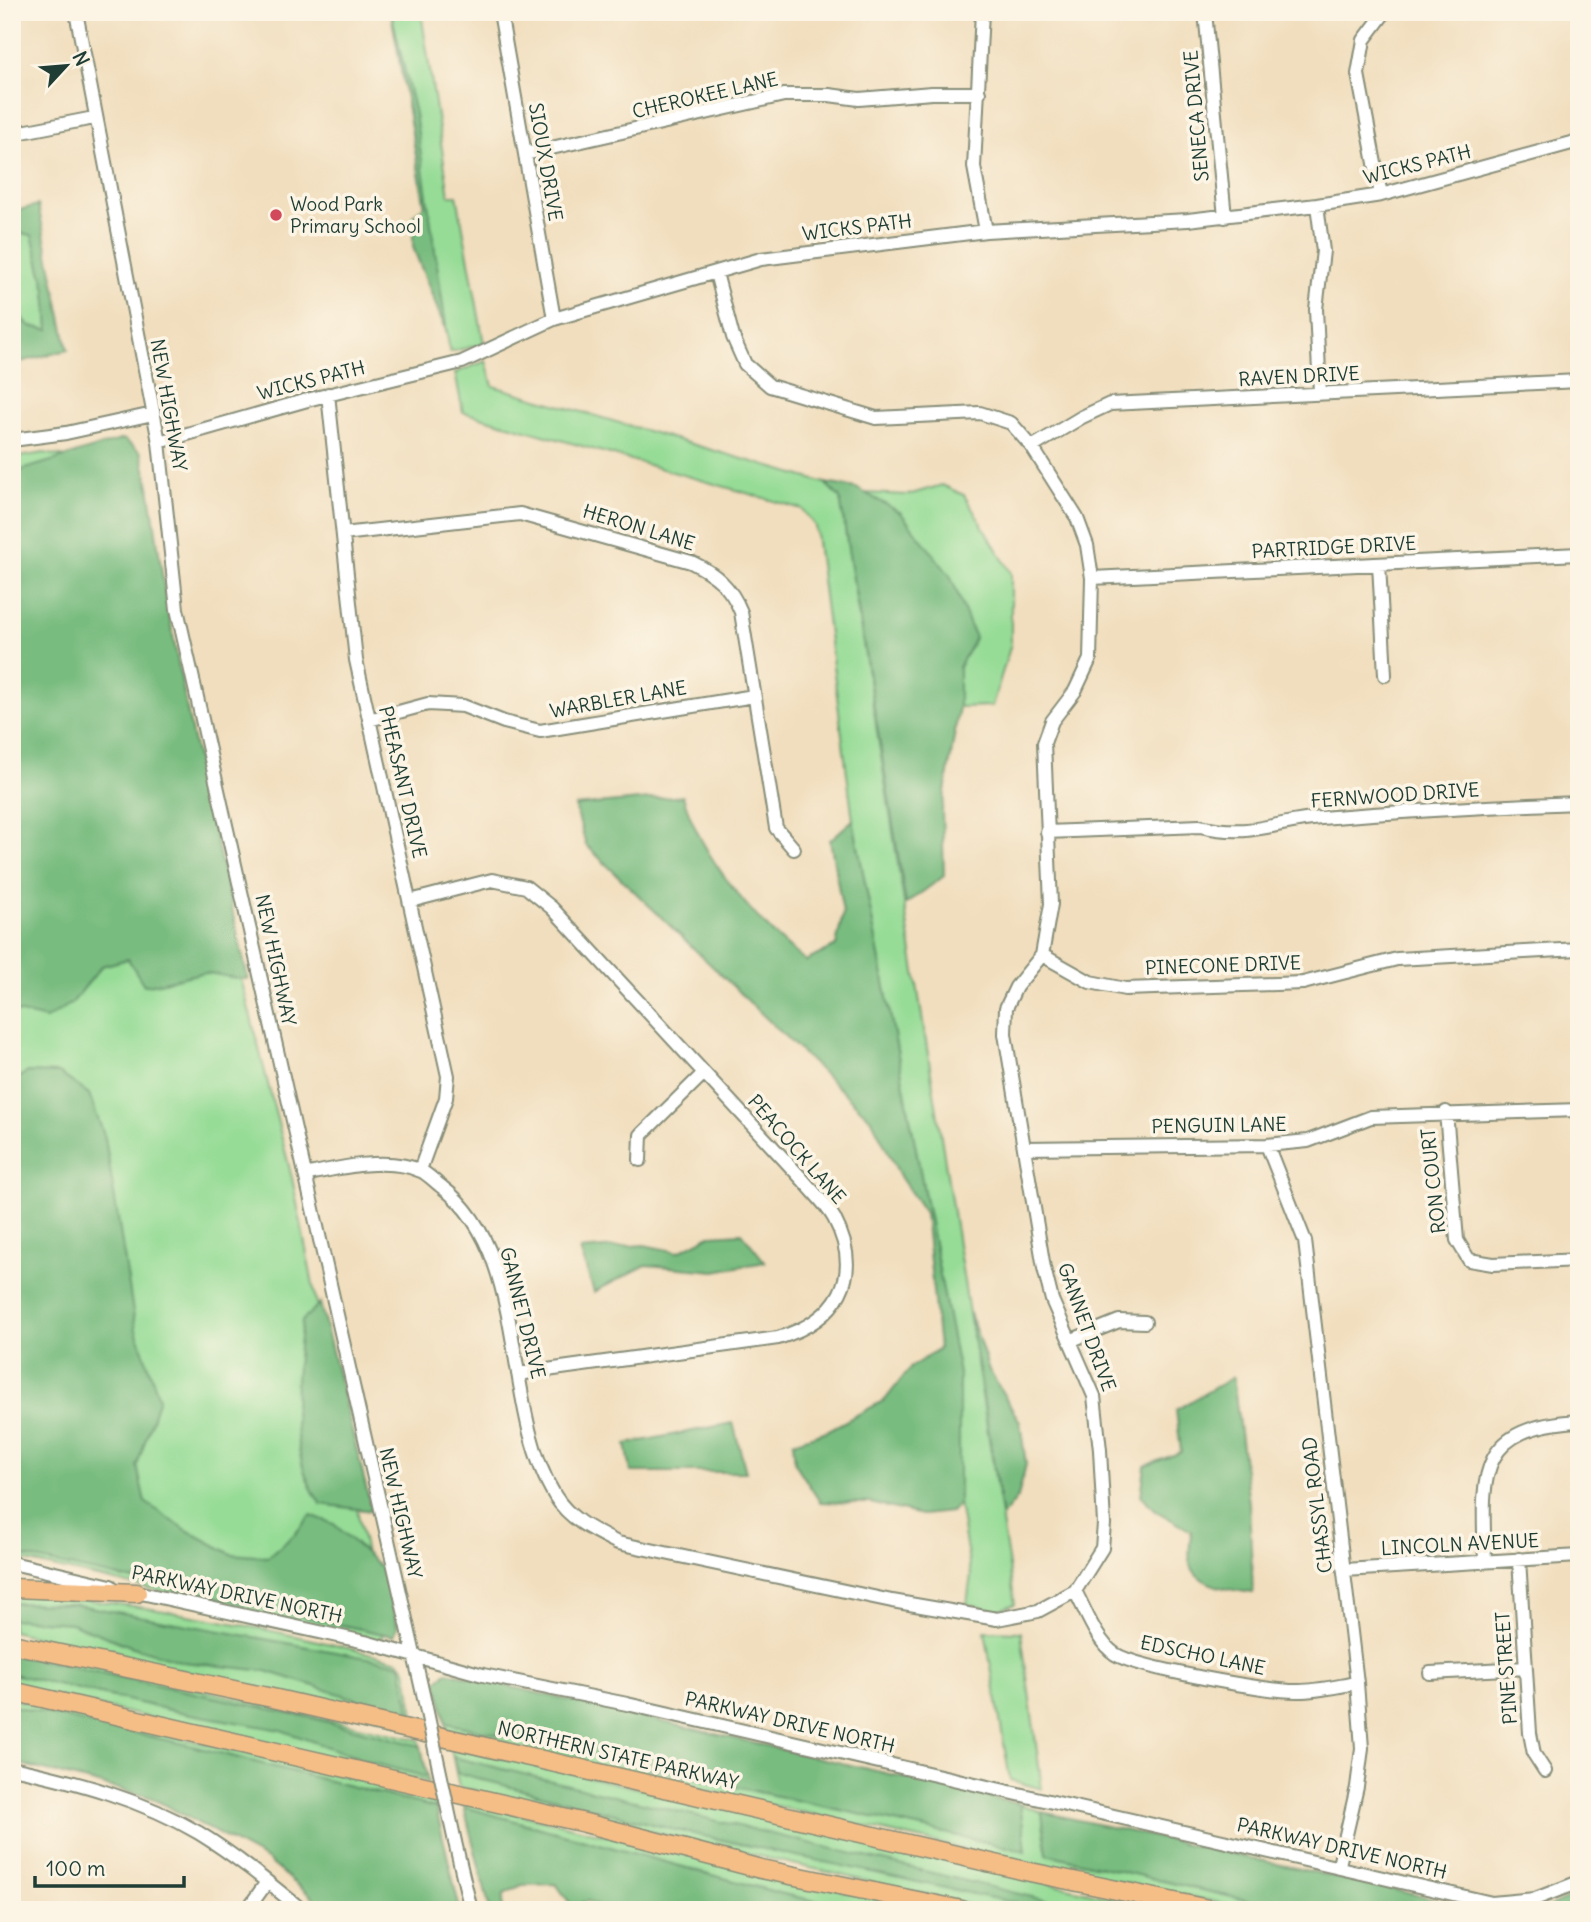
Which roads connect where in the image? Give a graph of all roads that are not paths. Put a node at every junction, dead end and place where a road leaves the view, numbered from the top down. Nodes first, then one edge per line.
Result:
1 (76, 12) edge
2 (500, 12) edge
3 (982, 12) edge
4 (1205, 12) edge
5 (1385, 12) edge
6 (979, 93) junction
7 (94, 118) junction
8 (12, 134) edge
9 (1579, 141) edge
10 (525, 154) junction
11 (1381, 195) junction
12 (1317, 205) junction
13 (1225, 217) junction
14 (986, 232) junction
15 (716, 273) junction
16 (554, 319) junction
17 (1579, 381) edge
18 (1320, 393) junction
19 (328, 394) junction
20 (153, 414) junction
21 (12, 440) edge
22 (159, 442) junction
23 (1032, 447) junction
24 (343, 534) junction
25 (1579, 554) edge
26 (1379, 564) junction
27 (1092, 578) junction
28 (1385, 675) dead end
29 (754, 696) junction
30 (369, 720) junction
31 (1579, 803) edge
32 (1047, 832) junction
33 (794, 849) dead end
34 (410, 901) junction
35 (1579, 949) edge
36 (1042, 955) junction
37 (704, 1073) junction
38 (1579, 1110) edge
39 (1446, 1112) junction
40 (1267, 1145) junction
41 (1024, 1148) junction
42 (640, 1160) dead end
43 (420, 1170) junction
44 (305, 1175) junction
45 (1579, 1260) edge
46 (1145, 1322) dead end
47 (1072, 1339) junction
48 (519, 1374) junction
49 (1579, 1421) edge
50 (1579, 1556) edge
51 (1519, 1559) junction
52 (1485, 1562) junction
53 (12, 1563) edge
54 (1344, 1570) junction
55 (12, 1588) edge
56 (1075, 1591) junction
57 (137, 1593) junction
58 (12, 1644) edge
59 (413, 1654) junction
60 (1525, 1668) junction
61 (1430, 1673) dead end
62 (1357, 1683) junction
63 (12, 1691) edge
64 (12, 1768) edge
65 (1545, 1771) dead end
66 (1339, 1865) junction
67 (267, 1882) junction
68 (1579, 1882) edge
69 (247, 1910) edge
70 (302, 1910) edge
71 (471, 1910) edge
72 (962, 1910) edge
73 (1213, 1910) edge

1 - 7 street, NEW HIGHWAY
2 - 10 street, SIOUX DRIVE
3 - 6 street
4 - 13 street, SENECA DRIVE
5 - 11 street
6 - 10 street, CHEROKEE LANE
6 - 14 street
7 - 8 street
7 - 20 street, NEW HIGHWAY
9 - 11 street, WICKS PATH
10 - 16 street, SIOUX DRIVE
11 - 12 street, WICKS PATH
12 - 13 street, WICKS PATH
12 - 18 street
13 - 14 street, WICKS PATH
14 - 15 street, WICKS PATH
15 - 16 street, WICKS PATH
15 - 23 street, GANNET DRIVE
16 - 19 street, WICKS PATH
17 - 18 street, RAVEN DRIVE
18 - 23 street, RAVEN DRIVE
19 - 22 street, WICKS PATH
19 - 24 street, PHEASANT DRIVE
20 - 21 street
20 - 22 street, NEW HIGHWAY
22 - 44 street, NEW HIGHWAY
23 - 27 street, GANNET DRIVE
24 - 29 street, HERON LANE
24 - 30 street, PHEASANT DRIVE
25 - 26 street, PARTRIDGE DRIVE
26 - 27 street, PARTRIDGE DRIVE
26 - 28 street
27 - 32 street, GANNET DRIVE
29 - 30 street, WARBLER LANE
29 - 33 street, HERON LANE
30 - 34 street, PHEASANT DRIVE
31 - 32 street, FERNWOOD DRIVE
32 - 36 street, GANNET DRIVE
34 - 37 street, PEACOCK LANE
34 - 43 street, PHEASANT DRIVE
35 - 36 street, PINECONE DRIVE
36 - 41 street, GANNET DRIVE
37 - 42 street
37 - 48 street, PEACOCK LANE
38 - 39 street, PENGUIN LANE
39 - 40 street, PENGUIN LANE
39 - 45 street, RON COURT
40 - 41 street, PENGUIN LANE
40 - 54 street, CHASSYL ROAD
41 - 47 street, GANNET DRIVE
43 - 44 street
43 - 48 street, GANNET DRIVE
44 - 59 street, NEW HIGHWAY
46 - 47 street
47 - 56 street, GANNET DRIVE
48 - 56 street, GANNET DRIVE
49 - 52 street
50 - 51 street, LINCOLN AVENUE
51 - 52 street, LINCOLN AVENUE
51 - 60 street, PINE STREET
52 - 54 street, LINCOLN AVENUE
53 - 57 street, PARKWAY DRIVE NORTH
54 - 62 street, CHASSYL ROAD
55 - 57 highway
56 - 62 street, EDSCHO LANE
57 - 59 street, PARKWAY DRIVE NORTH
58 - 73 highway, NORTHERN STATE PARKWAY
59 - 66 street, PARKWAY DRIVE NORTH
59 - 71 street, NEW HIGHWAY, bridge
60 - 61 street
60 - 65 street, PINE STREET
62 - 66 street, CHASSYL ROAD
63 - 72 highway
64 - 67 street
66 - 68 street, PARKWAY DRIVE NORTH
67 - 69 street
67 - 70 street

